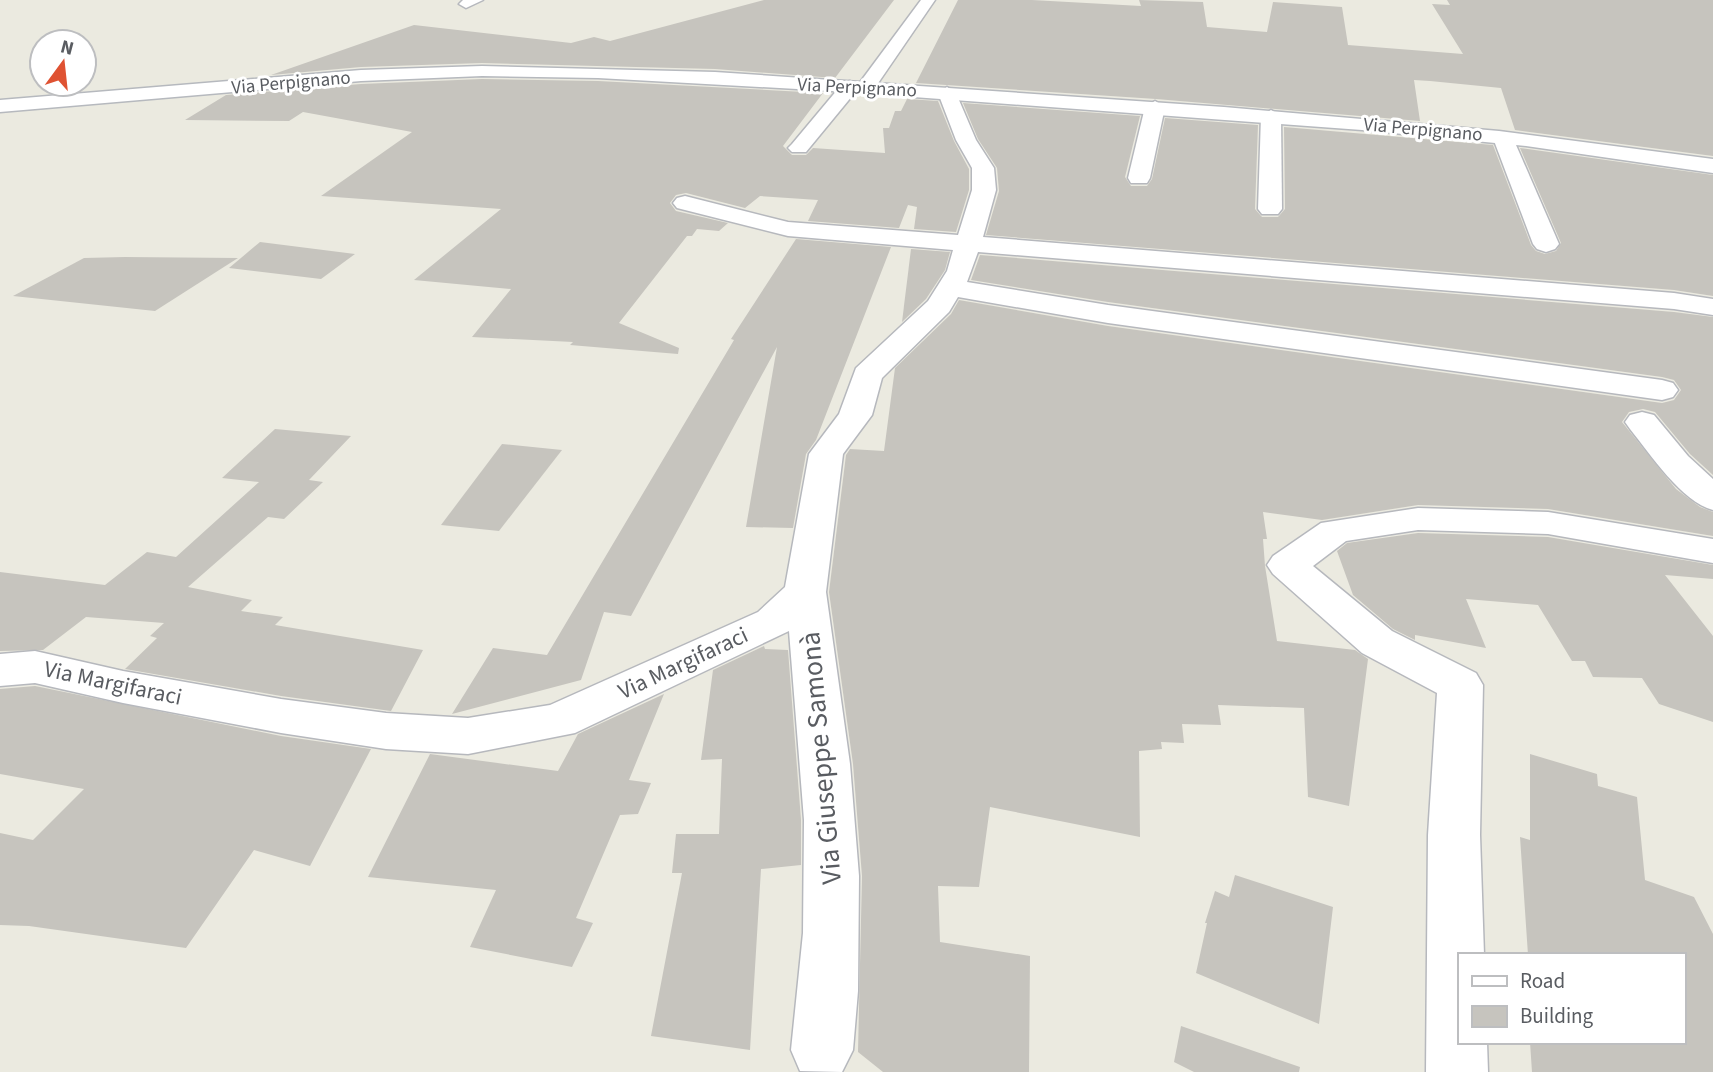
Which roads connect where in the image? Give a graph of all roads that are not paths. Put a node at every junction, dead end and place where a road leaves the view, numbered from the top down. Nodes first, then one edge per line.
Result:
1 (928, 0) edge
2 (858, 87) junction
3 (947, 93) junction
4 (0, 106) edge
5 (1154, 107) junction
6 (1271, 116) junction
7 (1503, 138) junction
8 (799, 148) dead end
9 (1713, 166) edge
10 (1139, 178) dead end
11 (685, 203) dead end
12 (1269, 209) dead end
13 (968, 244) junction
14 (1546, 244) dead end
15 (950, 287) junction
16 (1713, 307) edge
17 (1662, 390) dead end
18 (1642, 422) dead end
19 (1713, 499) edge
20 (1713, 551) edge
21 (805, 592) junction
22 (0, 670) edge
23 (822, 1050) dead end
24 (1457, 1072) edge

1 - 2 street
2 - 3 street, Via Perpignano
2 - 4 street, Via Perpignano
2 - 8 street
3 - 5 street, Via Perpignano
3 - 13 street
5 - 6 street, Via Perpignano
5 - 10 street
6 - 7 street, Via Perpignano
6 - 12 street
7 - 9 street, Via Perpignano
7 - 14 street
11 - 13 street
13 - 15 street
13 - 16 street
15 - 17 street
15 - 21 street
18 - 19 street
20 - 24 street
21 - 22 street, Via Margifaraci
21 - 23 street, Via Giuseppe Samonà

